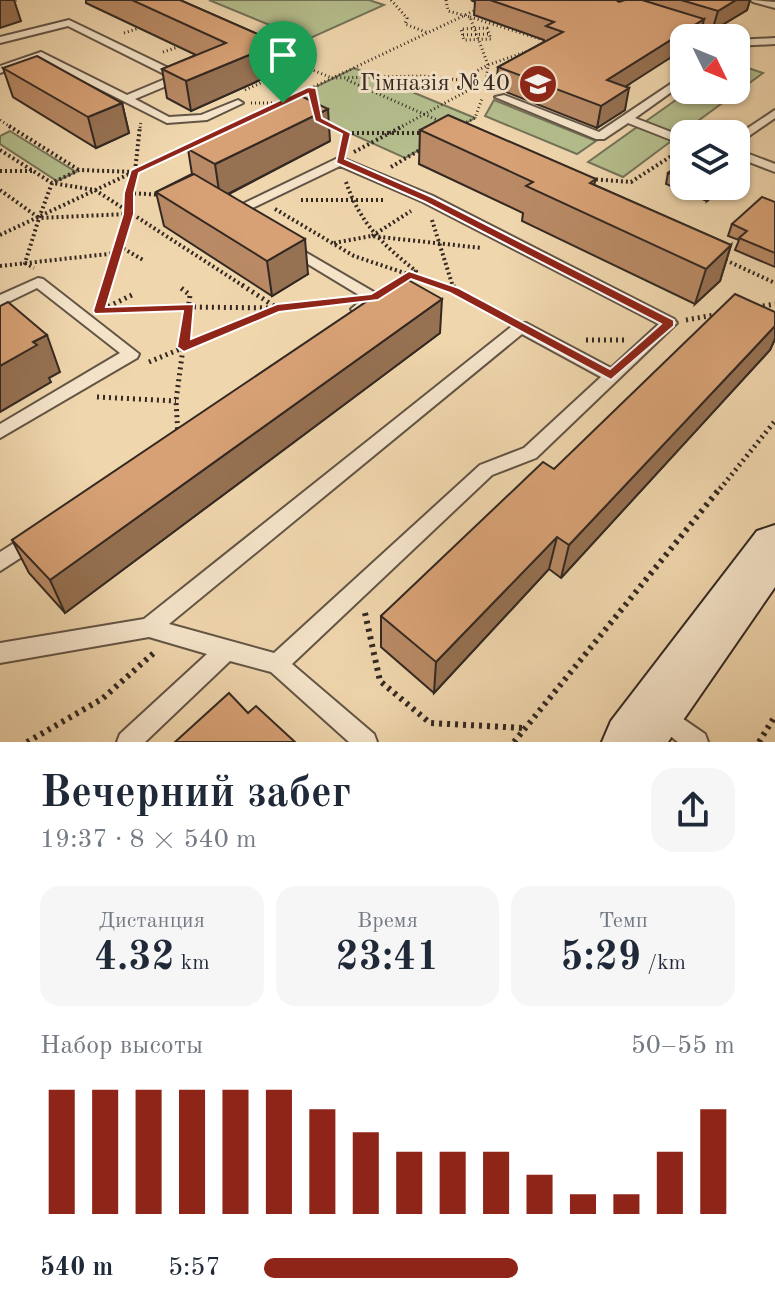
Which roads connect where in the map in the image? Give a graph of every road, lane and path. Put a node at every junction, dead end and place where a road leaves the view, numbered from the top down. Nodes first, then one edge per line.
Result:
1 (4, 0) edge
2 (17, 0) edge
3 (391, 0) edge
4 (446, 0) edge
5 (756, 0) edge
6 (9, 2) junction
7 (0, 5) edge
8 (485, 5) dead end
9 (775, 5) edge
10 (464, 15) junction
11 (470, 17) junction
12 (139, 28) dead end
13 (474, 29) junction
14 (428, 33) junction
15 (119, 35) dead end
16 (478, 37) junction
17 (0, 40) edge
18 (775, 41) edge
19 (750, 42) edge
20 (541, 46) junction
21 (178, 47) edge
22 (265, 51) edge
23 (158, 54) dead end
24 (280, 57) junction
25 (520, 60) edge
26 (488, 65) junction
27 (509, 68) edge
28 (0, 70) edge
29 (332, 78) junction
30 (343, 78) junction
31 (487, 82) junction
32 (311, 88) junction
33 (670, 88) edge
34 (500, 97) edge
35 (127, 99) junction
36 (238, 103) joint
37 (283, 103) junction
38 (295, 108) edge
39 (775, 113) edge
40 (425, 115) junction
41 (475, 118) junction
42 (141, 119) dead end
43 (627, 119) junction
44 (0, 120) edge
45 (247, 120) junction
46 (261, 120) edge
47 (476, 128) edge
48 (750, 131) edge
49 (347, 133) junction
50 (433, 133) edge
51 (385, 134) junction
52 (670, 136) edge
53 (427, 145) edge
54 (1, 151) edge
55 (670, 157) edge
56 (750, 158) edge
57 (340, 161) junction
58 (775, 168) edge
59 (79, 170) junction
60 (0, 171) edge
61 (34, 171) junction
62 (135, 172) junction
63 (376, 177) junction
64 (587, 179) edge
65 (52, 183) junction
66 (0, 190) edge
67 (95, 190) junction
68 (129, 193) junction
69 (168, 195) edge
70 (257, 199) junction
71 (428, 199) junction
72 (352, 201) junction
73 (128, 214) junction
74 (39, 218) junction
75 (245, 220) edge
76 (0, 235) edge
77 (271, 236) edge
78 (371, 236) junction
79 (437, 242) junction
80 (334, 243) junction
81 (118, 249) junction
82 (539, 256) junction
83 (719, 257) edge
84 (143, 260) dead end
85 (25, 263) junction
86 (0, 266) edge
87 (38, 271) dead end
88 (409, 275) junction
89 (775, 283) edge
90 (181, 288) dead end
91 (454, 290) junction
92 (134, 294) dead end
93 (374, 298) junction
94 (0, 301) edge
95 (87, 303) dead end
96 (775, 304) edge
97 (190, 307) junction
98 (277, 308) junction
99 (745, 309) edge
100 (99, 311) junction
101 (730, 312) edge
102 (341, 320) edge
103 (669, 323) junction
104 (521, 327) junction
105 (649, 340) junction
106 (547, 341) junction
107 (184, 347) junction
108 (146, 363) dead end
109 (611, 375) junction
110 (64, 395) junction
111 (176, 401) junction
112 (775, 421) edge
113 (0, 432) edge
114 (178, 436) edge
115 (51, 527) edge
116 (775, 546) edge
117 (0, 563) edge
118 (359, 588) junction
119 (149, 628) junction
120 (175, 635) junction
121 (227, 650) junction
122 (0, 653) edge
123 (277, 664) junction
124 (775, 716) edge
125 (643, 726) edge
126 (525, 728) junction
127 (27, 742) edge
128 (128, 742) edge
129 (366, 742) edge
130 (514, 742) edge
131 (697, 742) edge
132 (759, 742) edge

1 - 6 path
2 - 6 path
3 - 14 path
4 - 10 path
5 - 9 lane
6 - 7 path
8 - 10 path
10 - 11 path
10 - 14 path
11 - 13 path
11 - 20 path
12 - 15 path
13 - 16 path
13 - 16 path
13 - 16 path
14 - 29 path
16 - 26 path
17 - 35 lane
18 - 19 lane
20 - 25 path
20 - 26 path
21 - 23 path
22 - 24 path
24 - 29 path
24 - 37 path
26 - 30 path
26 - 31 path
27 - 31 path
28 - 35 lane
29 - 30 path
29 - 32 path
30 - 40 path
31 - 40 path
31 - 41 path
32 - 37 path
32 - 49 path
33 - 43 lane
34 - 43 lane
35 - 36 lane
36 - 37 path
37 - 38 path
37 - 45 path
39 - 48 lane
40 - 41 path
40 - 51 path
41 - 47 path
42 - 62 path
43 - 52 lane
44 - 59 path
45 - 46 path
45 - 62 path
49 - 51 path
49 - 57 path
50 - 51 path
51 - 57 path
53 - 63 path
54 - 61 path
55 - 64 path
56 - 58 lane
57 - 63 lane
57 - 70 lane
57 - 72 path
59 - 62 path
59 - 65 path
60 - 61 path
61 - 65 path
62 - 67 path
62 - 68 path
63 - 71 lane
65 - 67 path
65 - 74 path
66 - 74 path
67 - 73 path
67 - 74 path
68 - 69 path
68 - 73 path
70 - 72 path
70 - 75 lane
70 - 80 path
71 - 72 path
71 - 78 path
71 - 79 path
71 - 82 lane
72 - 78 path
73 - 74 path
73 - 81 path
73 - 98 path
74 - 76 path
74 - 85 path
77 - 93 lane
78 - 79 path
78 - 80 path
78 - 88 path
79 - 82 path
79 - 91 path
80 - 88 path
81 - 84 path
81 - 85 path
81 - 100 path
82 - 103 lane
83 - 89 path
85 - 86 path
85 - 87 path
88 - 91 path
88 - 93 path
90 - 97 path
91 - 104 path
92 - 100 path
93 - 98 path
93 - 102 lane
94 - 110 lane
95 - 100 path
96 - 99 path
97 - 98 path
97 - 100 path
97 - 107 path
98 - 107 path
101 - 103 path
103 - 105 lane
104 - 106 lane
104 - 119 lane
105 - 106 path
105 - 109 lane
106 - 109 lane
107 - 108 path
107 - 111 path
109 - 118 lane
110 - 111 path
110 - 113 lane
111 - 114 path
112 - 126 path
115 - 117 lane
116 - 125 main road
118 - 123 lane
118 - 126 path
119 - 120 lane
119 - 122 lane
120 - 121 lane
120 - 127 path
121 - 123 lane
121 - 128 lane
123 - 129 lane
124 - 132 path
125 - 131 lane
126 - 130 path

